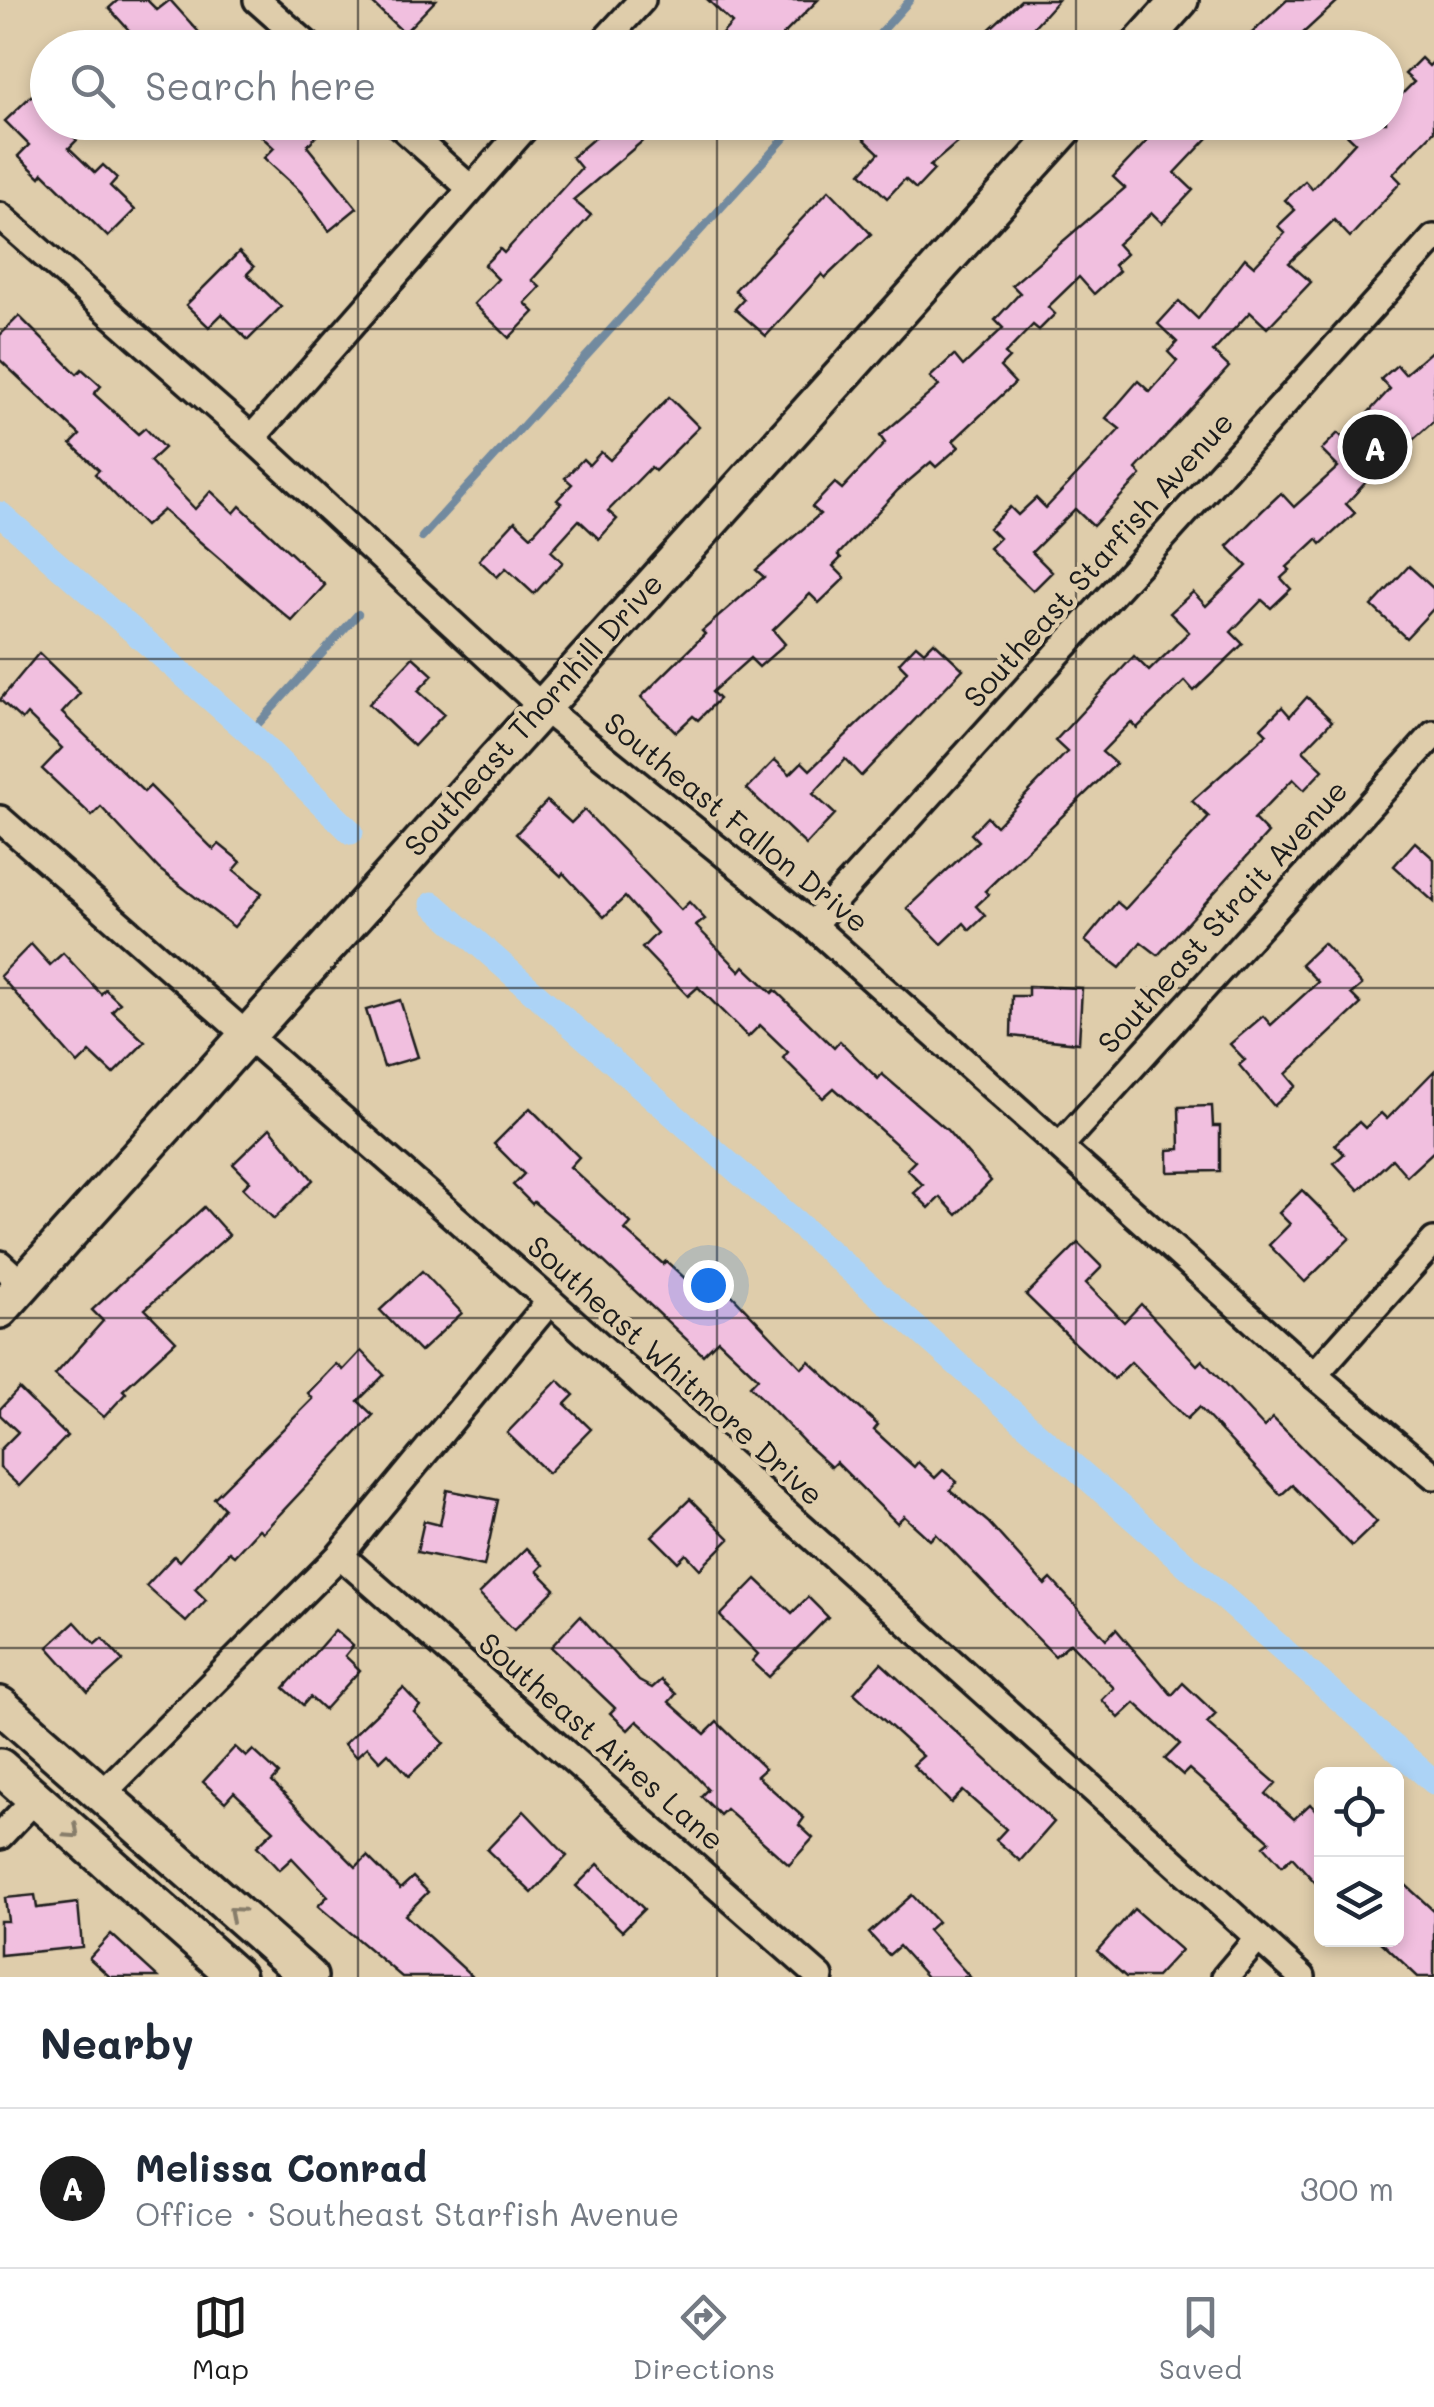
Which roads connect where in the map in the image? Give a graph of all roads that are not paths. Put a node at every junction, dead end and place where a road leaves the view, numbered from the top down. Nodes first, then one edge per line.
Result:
1 (258, 0) edge
2 (642, 0) edge
3 (1180, 0) edge
4 (291, 30) edge
5 (614, 30) edge
6 (1153, 30) edge
7 (416, 140) edge
8 (514, 140) edge
9 (1054, 140) edge
10 (470, 188) junction
11 (0, 216) edge
12 (1434, 238) edge
13 (252, 438) junction
14 (542, 706) junction
15 (1434, 734) edge
16 (0, 818) edge
17 (812, 925) junction
18 (246, 1036) junction
19 (1061, 1145) junction
20 (1434, 1241) edge
21 (8, 1286) edge
22 (550, 1301) junction
23 (1314, 1375) junction
24 (1434, 1476) edge
25 (340, 1555) junction
26 (0, 1705) edge
27 (0, 1768) edge
28 (101, 1795) junction
29 (35, 1798) junction
30 (0, 1836) edge
31 (1258, 1938) junction
32 (237, 1977) edge
33 (309, 1977) edge
34 (820, 1977) edge
35 (1225, 1977) edge
36 (1302, 1977) edge

1 - 4 street
2 - 5 street
3 - 6 street
7 - 10 street
8 - 10 street
9 - 14 street, Southeast Thornhill Drive
10 - 13 street
11 - 13 street, Southeast Fallon Drive
12 - 17 street, Southeast Starfish Avenue
13 - 14 street, Southeast Fallon Drive
14 - 17 street, Southeast Fallon Drive
14 - 18 street, Southeast Thornhill Drive
15 - 19 street, Southeast Strait Avenue
16 - 18 street, Southeast Whitmore Drive
17 - 19 street, Southeast Fallon Drive
18 - 21 street, Southeast Thornhill Drive
18 - 22 street, Southeast Whitmore Drive
19 - 23 street, Southeast Fallon Drive
20 - 23 street
22 - 25 street
22 - 31 street, Southeast Whitmore Drive
23 - 24 street, Southeast Fallon Drive
25 - 28 street
25 - 34 street, Southeast Aires Lane
26 - 28 street
27 - 29 street
33 -> 28 street
29 - 30 street
29 -> 32 street
31 - 35 street
31 - 36 street, Southeast Whitmore Drive

